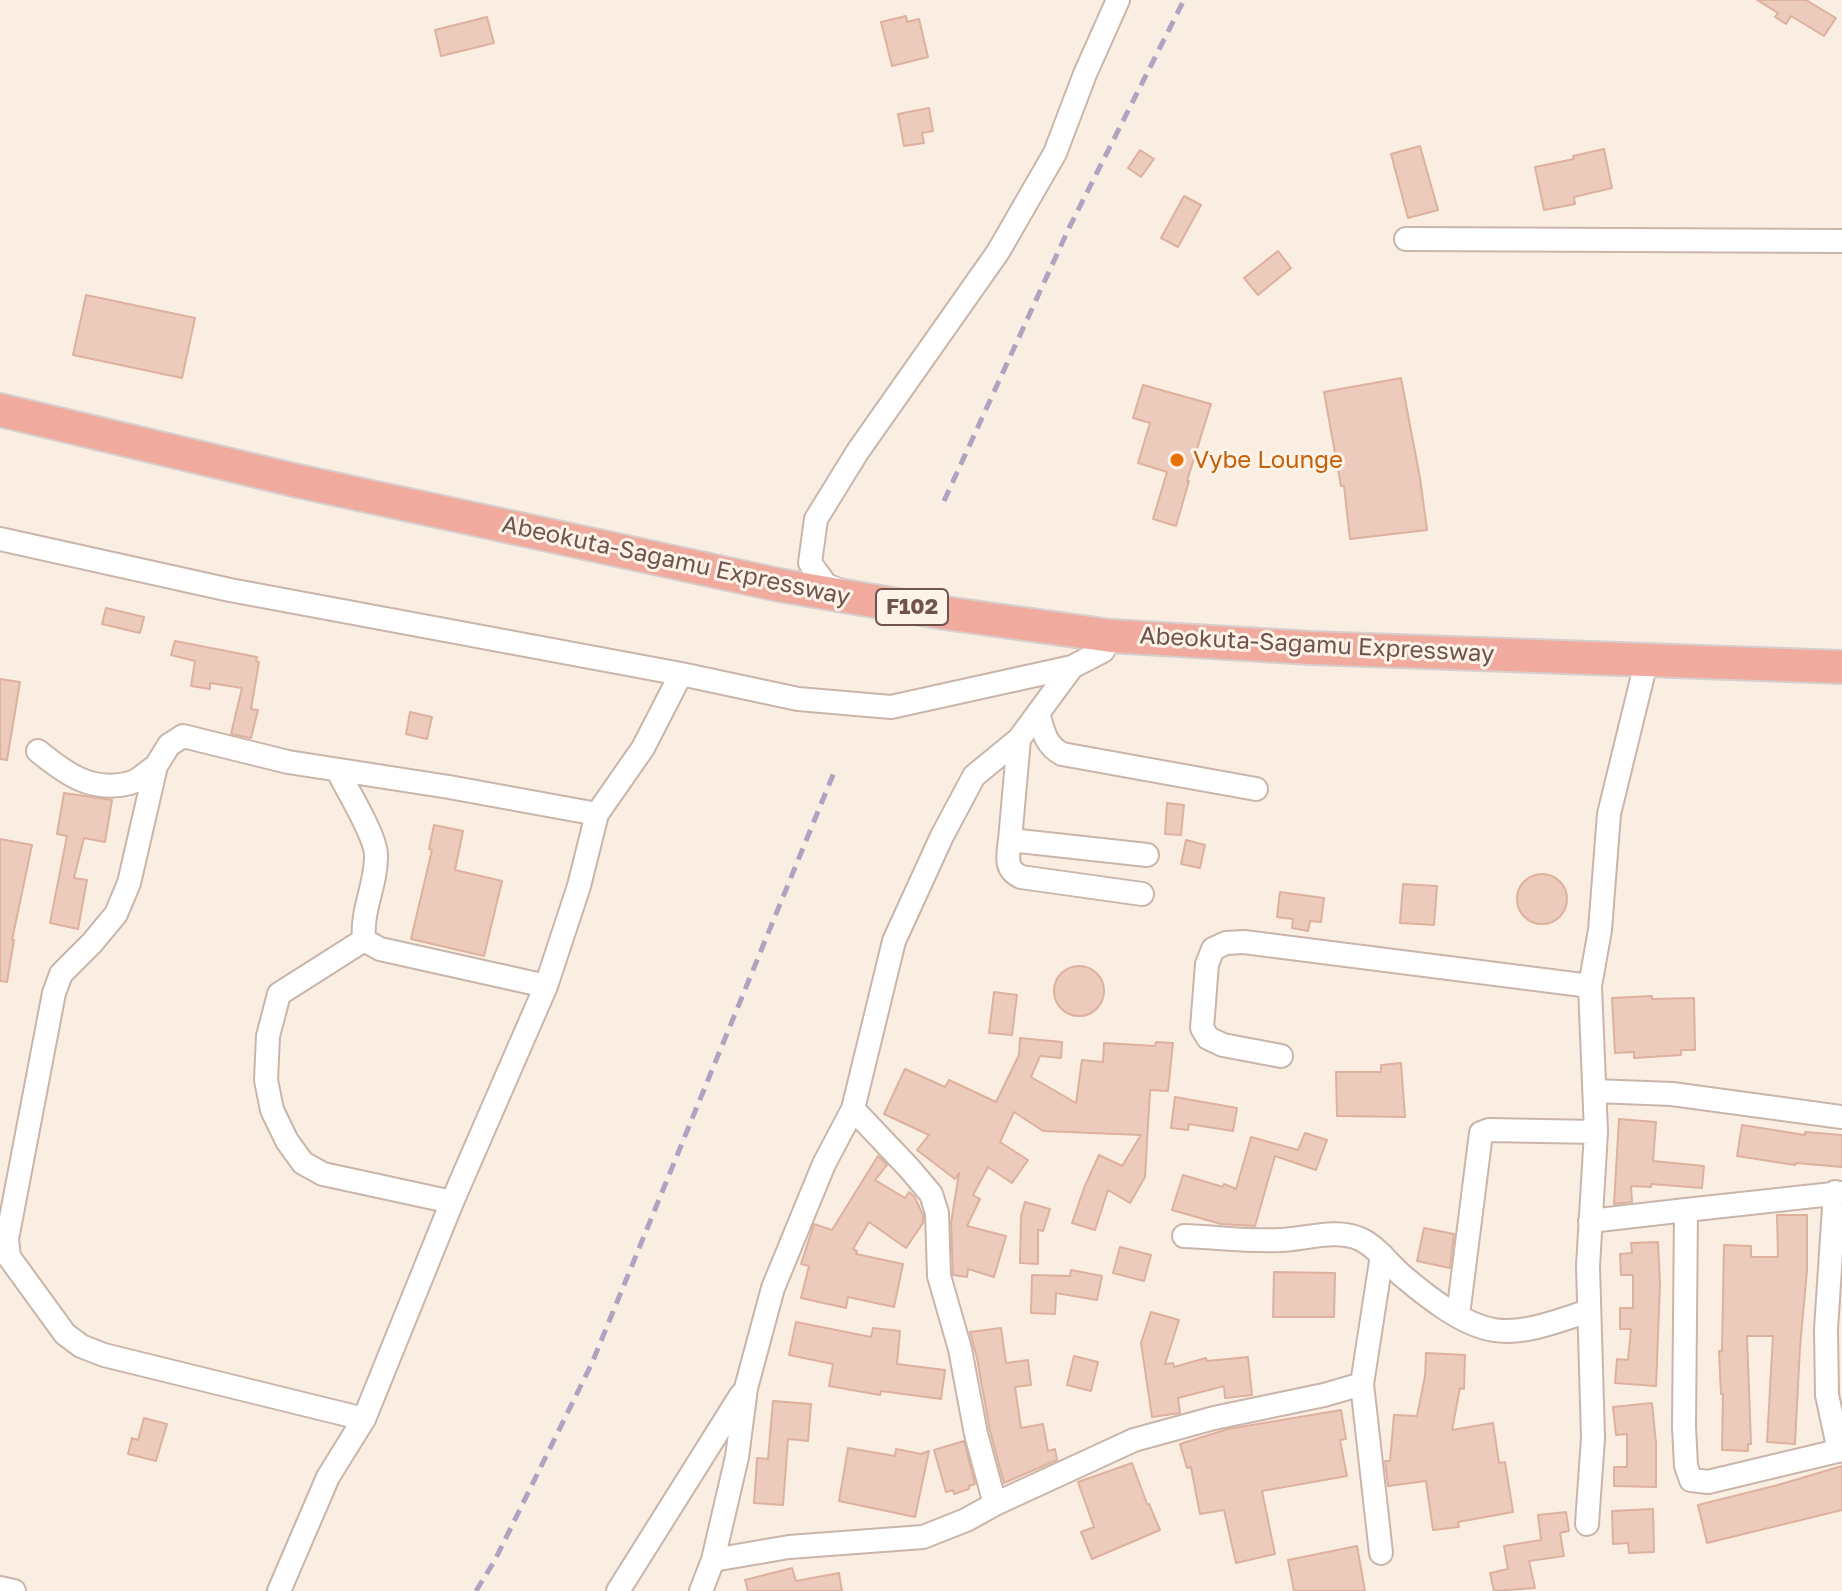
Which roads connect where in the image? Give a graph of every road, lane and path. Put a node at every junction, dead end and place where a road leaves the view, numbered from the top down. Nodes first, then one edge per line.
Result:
1 (1118, 0) edge
2 (1406, 239) dead end
3 (1842, 241) edge
4 (0, 410) edge
5 (0, 431) edge
6 (0, 539) edge
7 (865, 600) junction
8 (1107, 643) junction
9 (1072, 667) junction
10 (1842, 667) edge
11 (681, 674) junction
12 (1643, 675) junction
13 (1842, 682) edge
14 (1038, 713) junction
15 (1019, 739) junction
16 (38, 751) dead end
17 (156, 766) junction
18 (337, 770) junction
19 (1256, 789) dead end
20 (597, 814) junction
21 (1010, 840) junction
22 (1147, 855) dead end
23 (1142, 894) dead end
24 (364, 940) junction
25 (546, 986) junction
26 (1590, 986) junction
27 (1281, 1056) dead end
28 (1595, 1091) junction
29 (853, 1109) junction
30 (1842, 1117) edge
31 (1596, 1132) junction
32 (1838, 1193) edge
33 (452, 1202) junction
34 (1686, 1210) junction
35 (1590, 1221) junction
36 (1184, 1236) dead end
37 (1382, 1255) junction
38 (1589, 1311) junction
39 (1458, 1315) junction
40 (1834, 1330) edge
41 (1362, 1384) junction
42 (746, 1388) junction
43 (364, 1419) junction
44 (1840, 1451) edge
45 (995, 1504) junction
46 (1587, 1524) dead end
47 (1381, 1553) dead end
48 (713, 1560) junction
49 (0, 1588) edge
50 (14, 1591) edge
51 (279, 1591) edge
52 (618, 1591) edge
53 (701, 1591) edge

1 - 7 street
2 - 3 street
4 - 7 highway, Abeokuta-Sagamu Expressway / F102
5 - 8 highway, Abeokuta-Sagamu Expressway / F102
6 - 11 street
7 - 8 highway, Abeokuta-Sagamu Expressway / F102
8 - 9 street
8 - 10 highway, Abeokuta-Sagamu Expressway / F102
8 - 12 highway, Abeokuta-Sagamu Expressway / F102
9 - 11 street
9 - 14 street
11 - 20 street
12 - 13 highway, Abeokuta-Sagamu Expressway / F102
12 - 26 street
14 - 15 street
14 - 19 street
15 - 21 street
15 - 29 street
16 - 17 street
17 - 18 street
17 - 43 street
18 - 20 street
18 - 24 street
20 - 25 street
21 - 22 street
21 - 23 street
24 - 25 street
24 - 33 street
25 - 33 street
26 - 27 street
26 - 28 street
28 - 30 street
28 - 31 street
29 - 42 street
29 - 45 street
31 - 35 street
31 - 39 street
32 - 34 street
32 - 40 street
33 - 43 street
34 - 35 street
34 - 44 street
35 - 38 street
36 - 37 street
37 - 39 street
37 - 41 street
38 - 39 street
38 - 46 street
40 - 44 street
41 - 45 street
41 - 47 street
42 - 48 street
42 - 52 street
43 - 51 street
45 - 48 street
48 - 53 street
49 - 50 street

